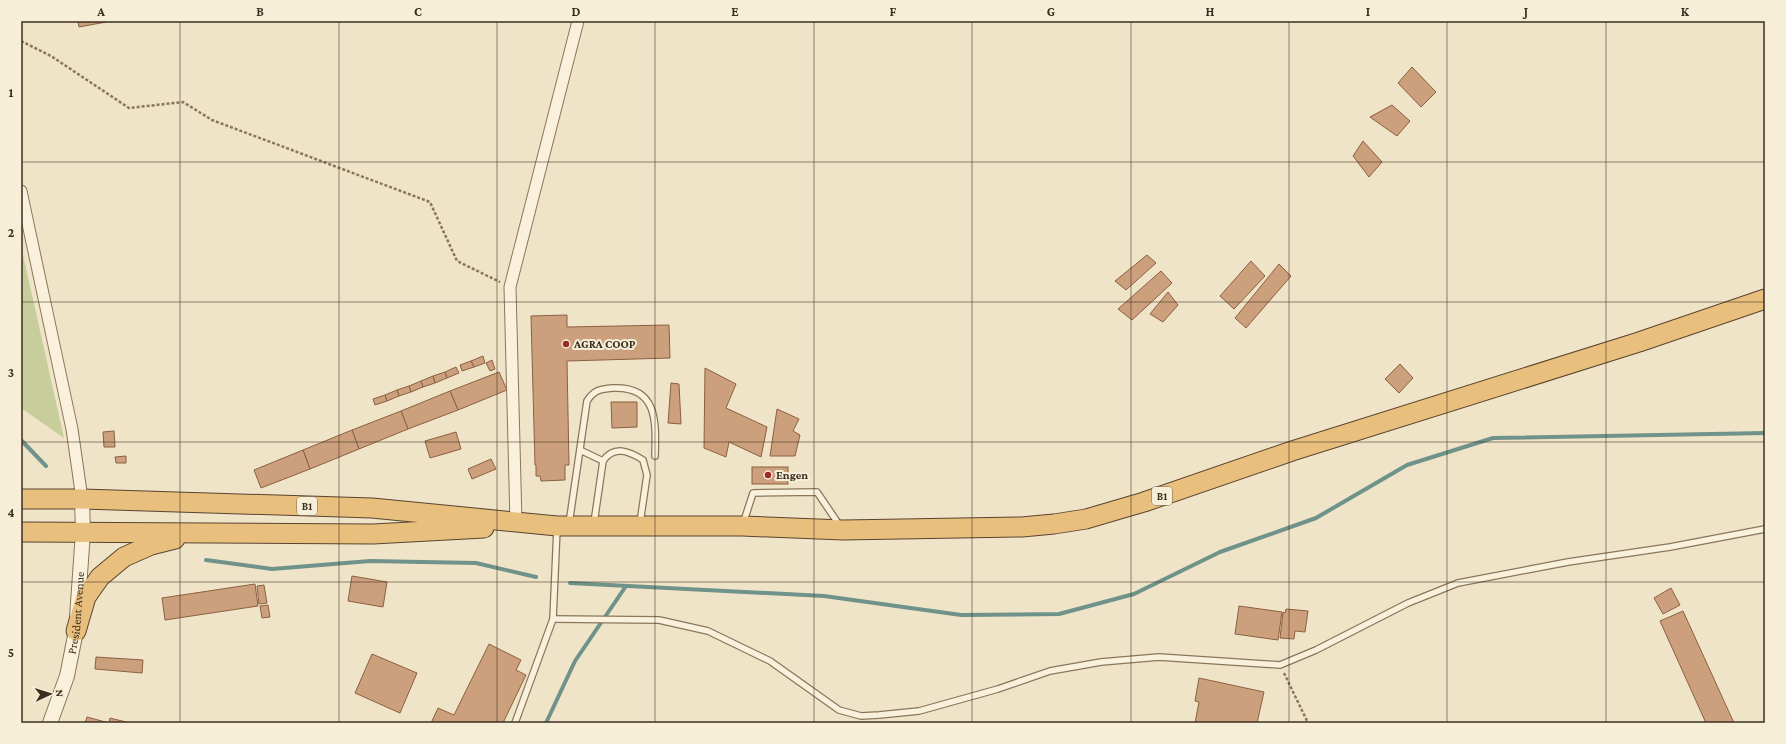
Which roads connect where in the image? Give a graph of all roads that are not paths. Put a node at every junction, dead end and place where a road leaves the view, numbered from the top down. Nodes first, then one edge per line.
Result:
1 (578, 21) edge
2 (21, 191) edge
3 (1765, 299) edge
4 (580, 450) junction
5 (655, 456) dead end
6 (603, 461) junction
7 (21, 499) edge
8 (82, 499) junction
9 (524, 524) junction
10 (563, 526) junction
11 (594, 526) junction
12 (640, 526) junction
13 (742, 526) junction
14 (1765, 529) edge
15 (843, 530) junction
16 (21, 532) edge
17 (83, 532) junction
18 (200, 533) junction
19 (553, 619) junction
20 (76, 631) junction
21 (50, 723) edge
22 (515, 723) edge

1 - 9 street
2 - 8 street
3 - 15 highway, B1
4 - 5 lane
4 - 6 lane
4 - 10 lane
6 - 11 lane
6 - 12 lane
7 - 8 highway, B1
8 - 9 highway, B1
8 - 17 street, President Avenue
9 - 10 highway, B1
9 - 18 highway, B1
10 - 11 highway, B1
10 - 19 lane
11 - 12 highway, B1
12 - 13 highway, B1
13 - 15 highway, B1
13 - 15 lane
14 - 19 lane
16 - 17 highway, B1
17 - 18 highway, B1
17 - 20 street, President Avenue
18 - 20 highway
19 - 22 lane
20 - 21 street, President Avenue

